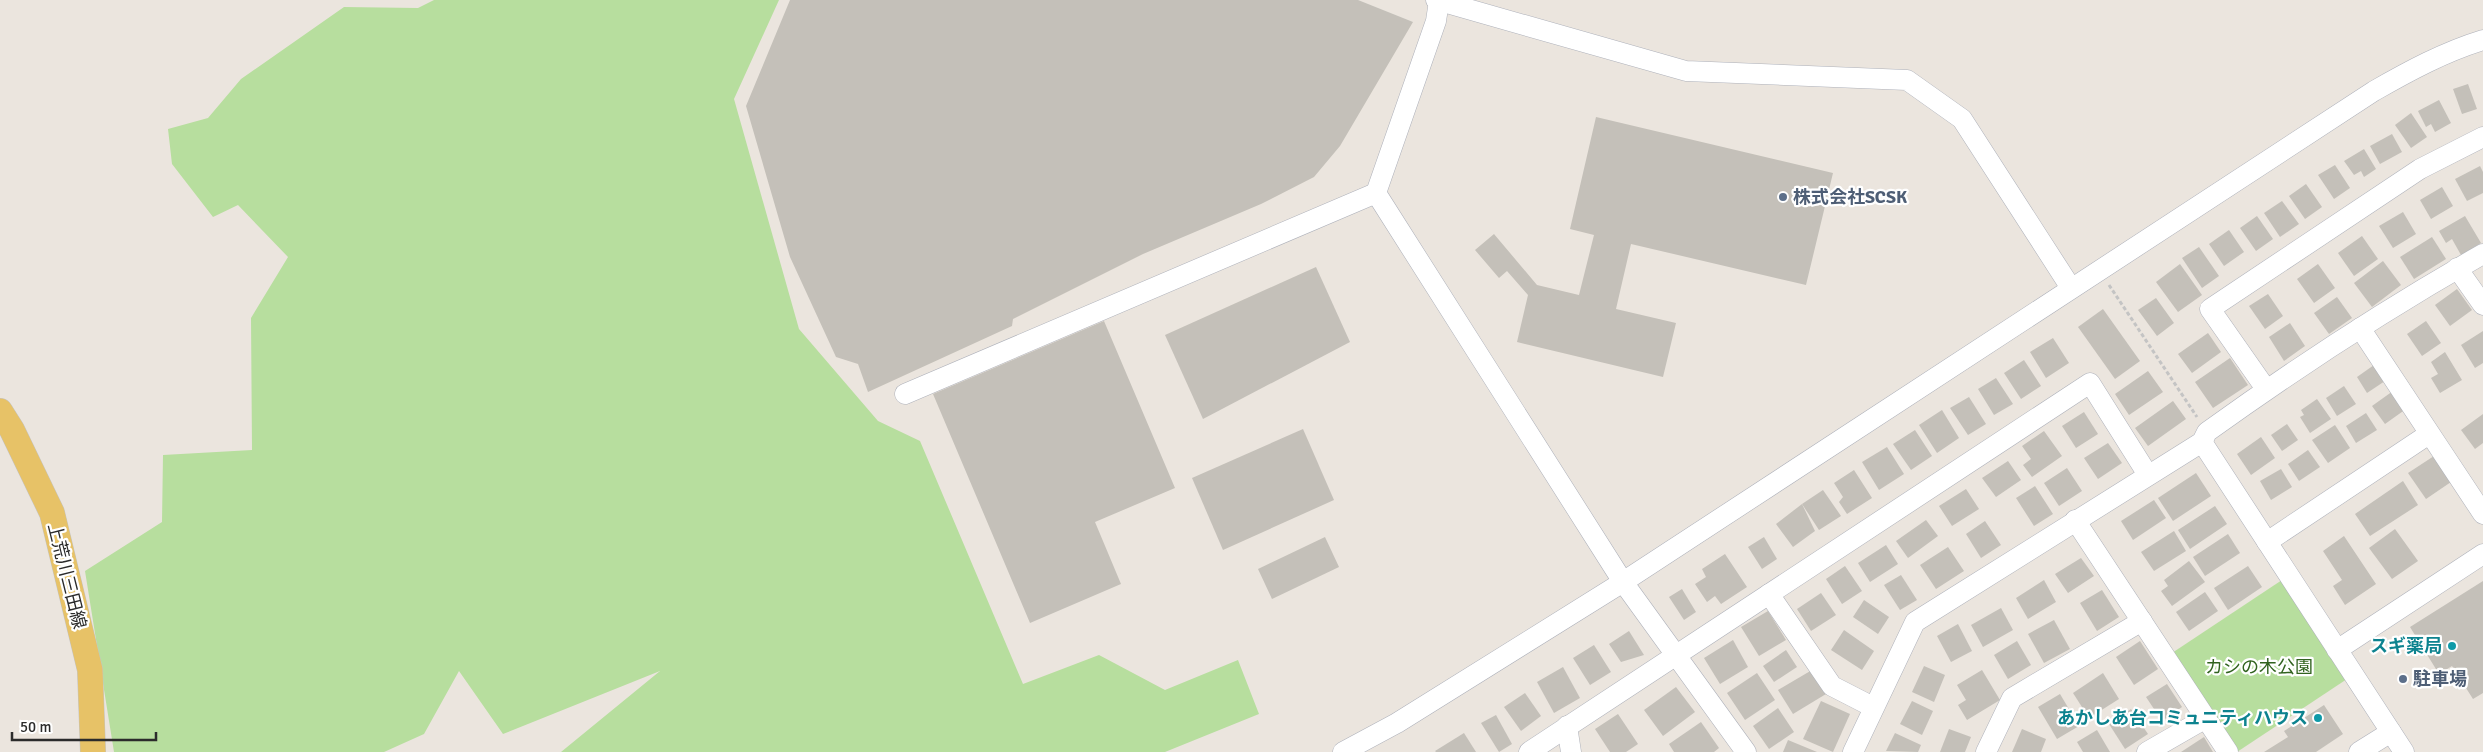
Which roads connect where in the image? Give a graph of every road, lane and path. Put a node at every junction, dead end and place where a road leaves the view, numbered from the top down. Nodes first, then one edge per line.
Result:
1 (1437, 1) edge
2 (2483, 40) edge
3 (2483, 137) edge
4 (1376, 193) junction
5 (2483, 254) edge
6 (2458, 268) junction
7 (2098, 270) junction
8 (2071, 288) junction
9 (2483, 304) edge
10 (2360, 328) junction
11 (2266, 389) junction
12 (905, 394) dead end
13 (0, 412) edge
14 (2429, 434) junction
15 (2204, 437) junction
16 (2148, 475) junction
17 (2483, 514) edge
18 (2075, 520) junction
19 (2267, 542) junction
20 (2483, 554) edge
21 (1623, 582) junction
22 (1769, 594) junction
23 (2142, 621) junction
24 (2338, 650) junction
25 (1675, 655) junction
26 (1874, 707) junction
27 (2206, 718) junction
28 (1567, 726) junction
29 (2391, 732) junction
30 (94, 752) edge
31 (1342, 752) edge
32 (1529, 752) edge
33 (1571, 752) edge
34 (1746, 752) edge
35 (1853, 752) edge
36 (1986, 752) edge
37 (2147, 752) edge
38 (2228, 752) edge
39 (2360, 752) edge
40 (2404, 752) edge

1 - 4 street
1 - 8 street
2 - 7 street
3 - 11 street
4 - 12 street
4 - 21 street
5 - 6 street
6 - 9 street
6 - 10 street
7 - 8 street
7 - 15 path
8 - 21 street
10 - 11 street
10 - 14 street
11 - 15 street
13 - 30 main road, 上荒川三田線
14 - 17 street
14 - 19 street
15 - 16 street
15 - 19 street
16 - 18 street
16 - 22 street
18 - 23 street
18 - 26 street
19 - 24 street
20 - 24 street
21 - 25 street
21 - 31 street
22 - 25 street
22 - 26 street
23 - 27 street
23 - 36 street
24 - 29 street
25 - 28 street
25 - 34 street
26 - 35 street
27 - 37 street
27 - 38 street
28 - 32 street
28 - 33 street
29 - 39 street
29 - 40 street

